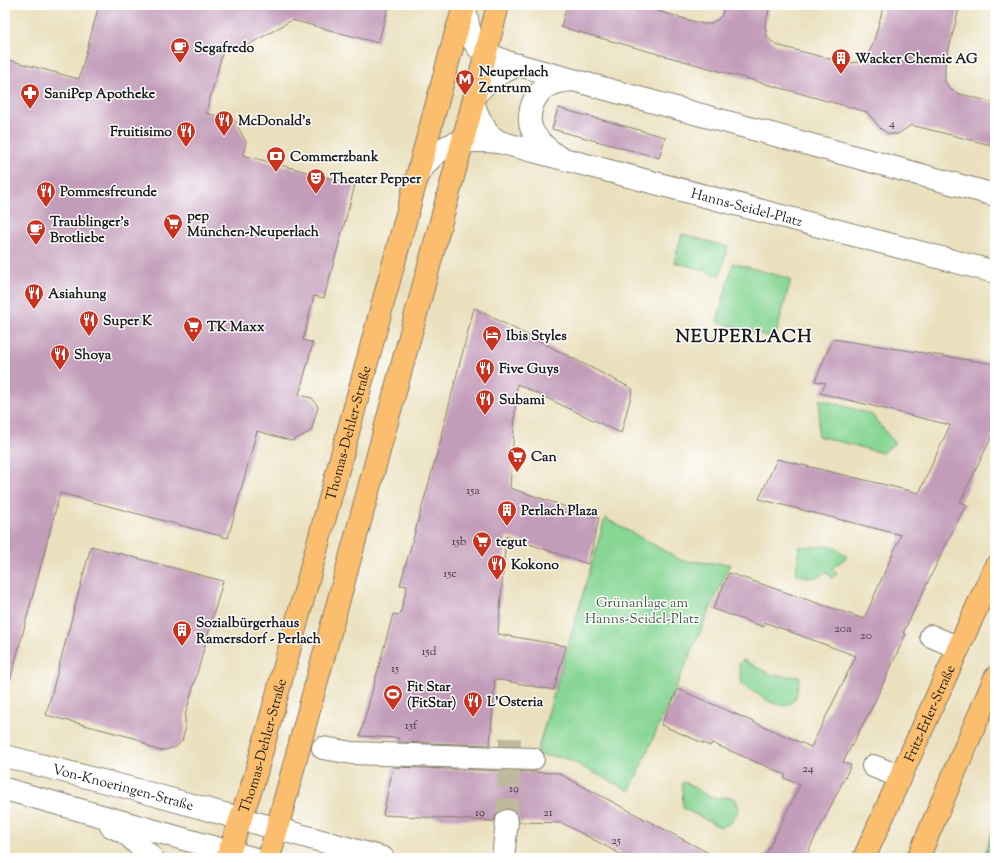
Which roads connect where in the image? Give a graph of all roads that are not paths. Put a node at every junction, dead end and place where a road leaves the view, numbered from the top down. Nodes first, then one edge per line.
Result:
1 (465, 6) edge
2 (497, 12) edge
3 (486, 53) junction
4 (519, 65) junction
5 (574, 80) junction
6 (475, 99) junction
7 (462, 141) junction
8 (499, 142) junction
9 (558, 158) junction
10 (419, 173) junction
11 (995, 195) edge
12 (995, 272) edge
13 (995, 567) edge
14 (931, 636) dead end
15 (959, 648) junction
16 (995, 678) edge
17 (323, 748) dead end
18 (5, 756) edge
19 (533, 759) dead end
20 (873, 766) dead end
21 (901, 777) junction
22 (5, 789) edge
23 (85, 812) junction
24 (240, 820) junction
25 (507, 821) tunnel mouth
26 (277, 830) junction
27 (228, 855) edge
28 (152, 858) edge
29 (252, 858) edge
30 (269, 858) edge
31 (383, 858) edge
32 (503, 858) edge
33 (864, 858) edge
34 (918, 858) edge

1 - 2 main road
1 - 3 street
1 - 10 main road, Thomas-Dehler-Straße
2 - 3 main road
3 - 4 street
3 - 6 main road
4 - 5 street
4 - 6 street
5 - 9 street
5 - 11 street
6 - 7 main road
6 - 8 street, Hanns-Seidel-Platz
7 - 8 street, Hanns-Seidel-Platz
7 - 10 street, Hanns-Seidel-Platz
7 - 26 main road
8 - 9 street, Hanns-Seidel-Platz
9 - 12 street, Hanns-Seidel-Platz
10 - 24 main road, Thomas-Dehler-Straße
13 - 15 main road, Fritz-Erler-Straße
14 - 15 street
15 - 21 main road, Fritz-Erler-Straße
16 - 34 main road
17 - 19 street
18 - 24 street, Von-Knoeringen-Straße
20 - 21 street
21 - 33 main road, Fritz-Erler-Straße
22 - 23 street
23 - 27 street
23 - 28 street
24 - 26 street, Von-Knoeringen-Straße
24 - 27 main road, Thomas-Dehler-Straße
25 - 32 street
26 - 30 main road
26 - 31 street
27 - 29 street

